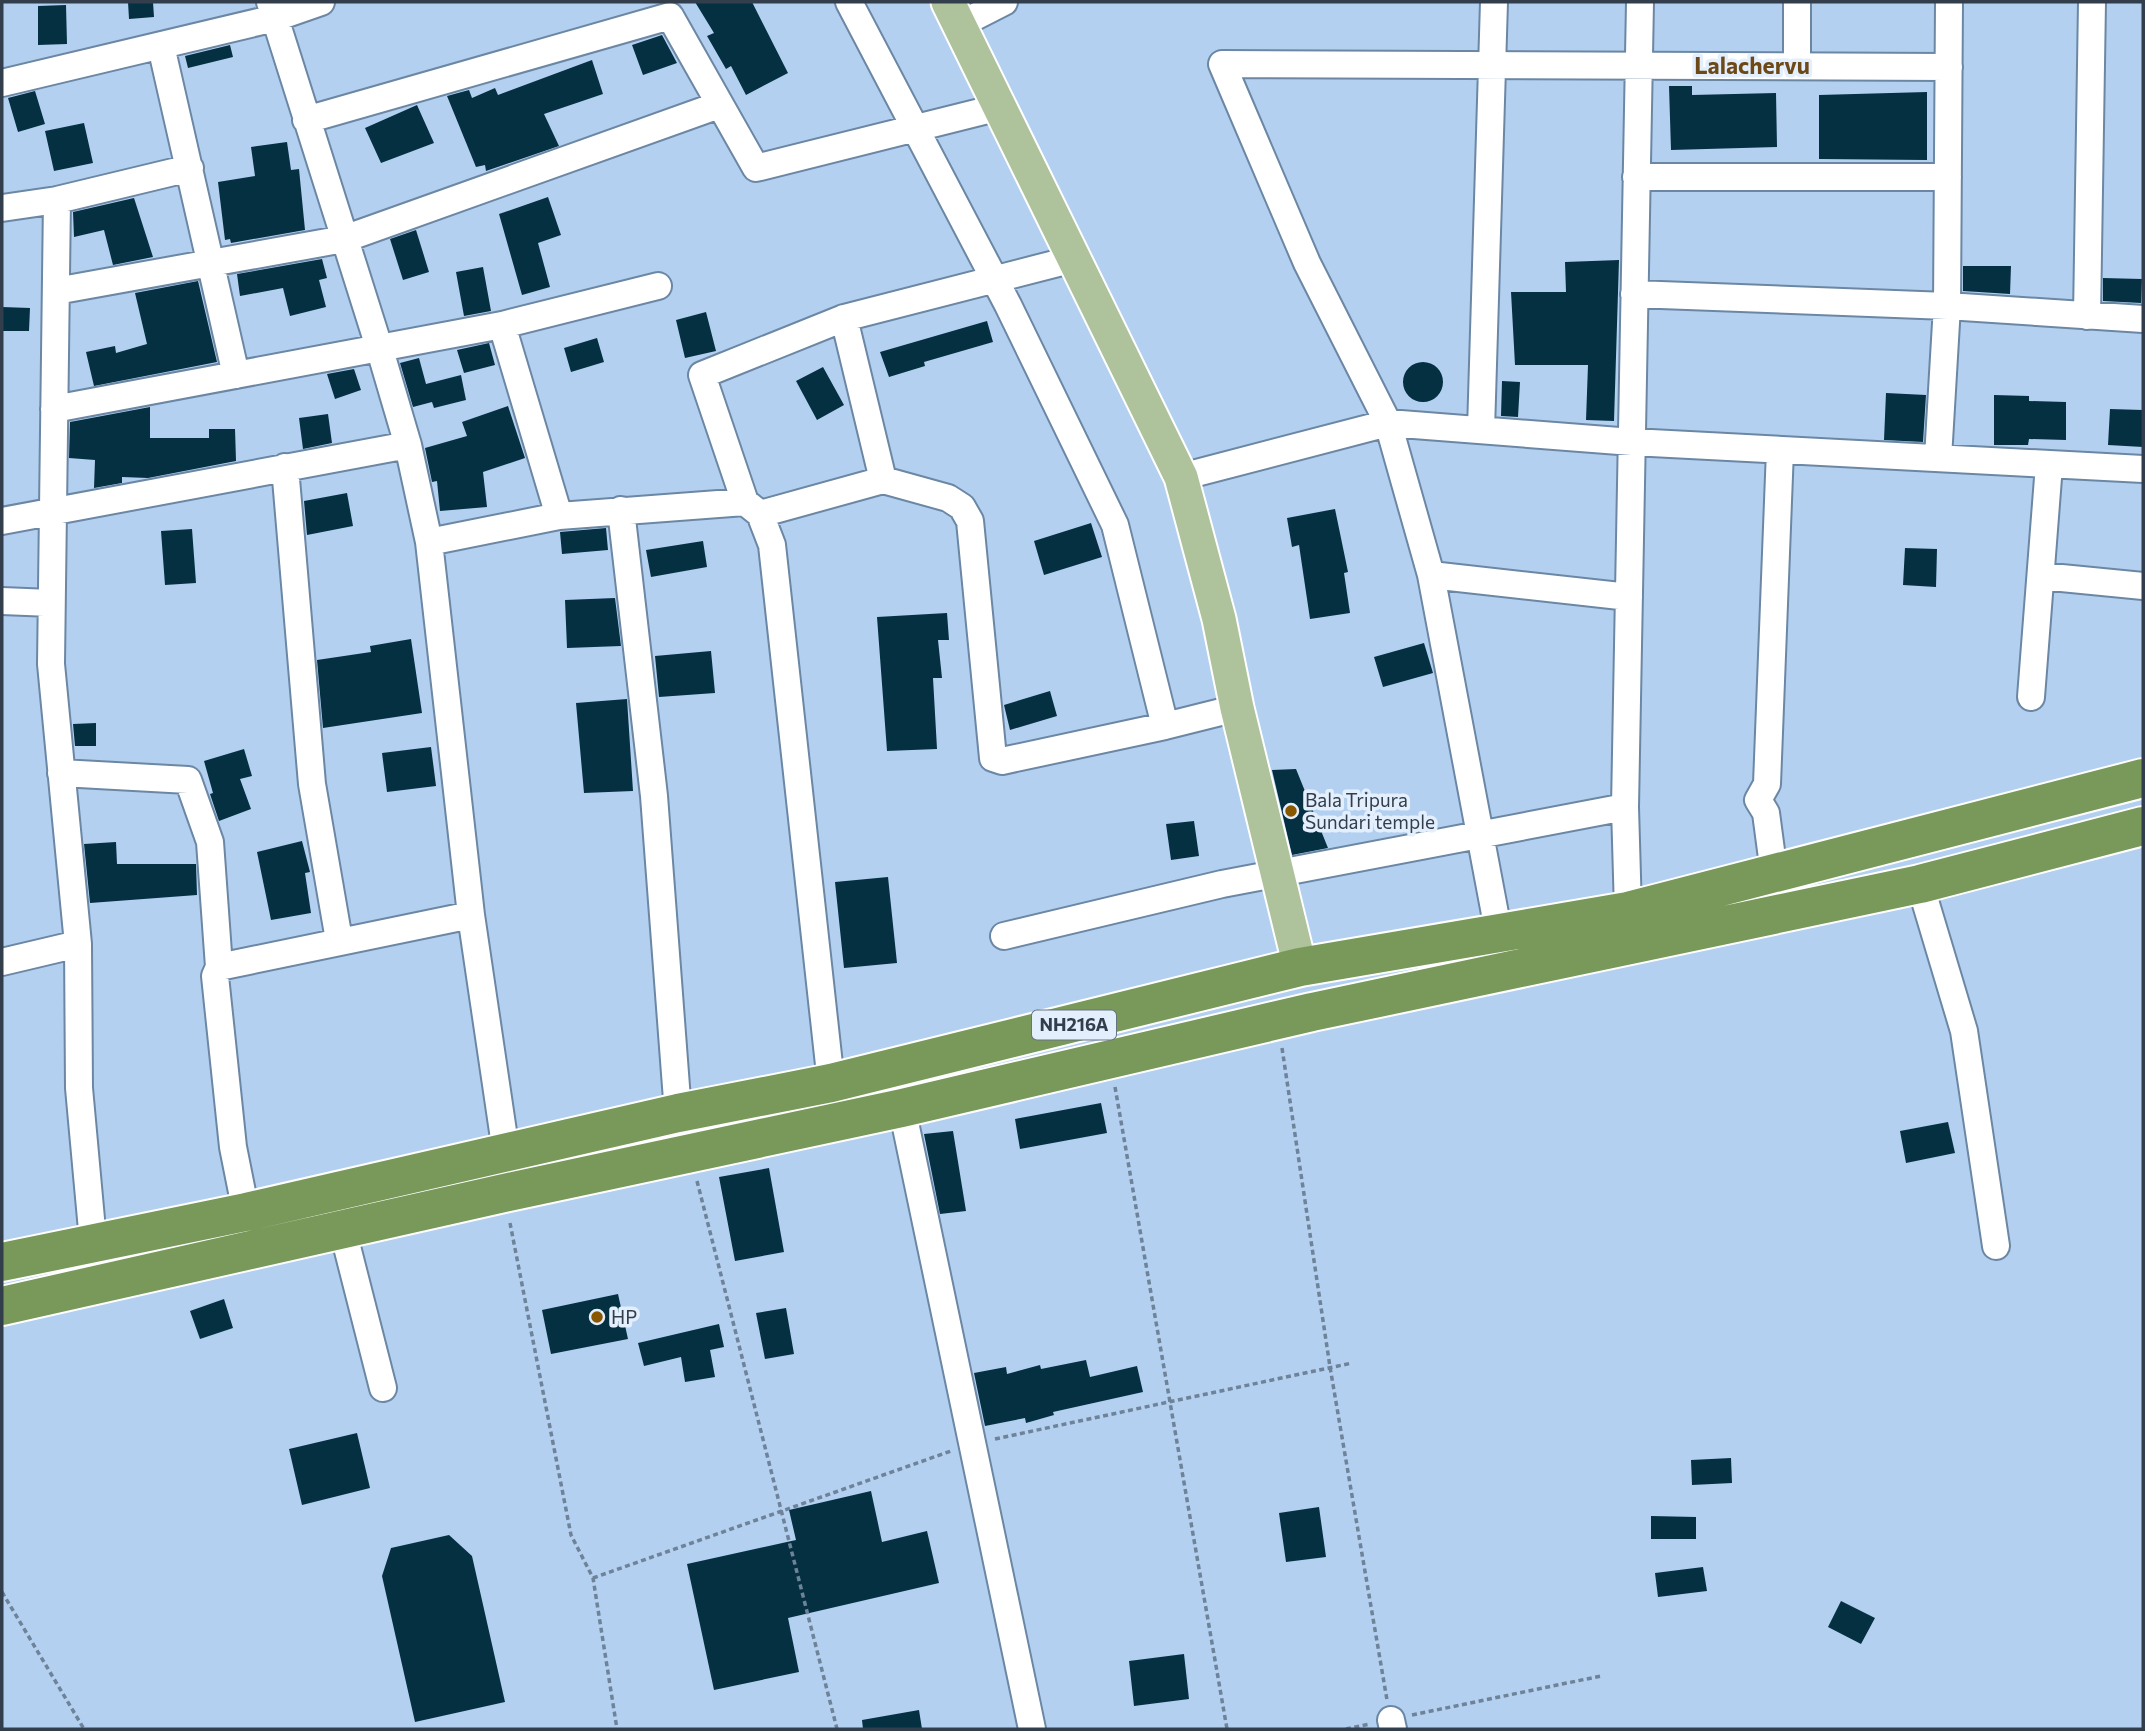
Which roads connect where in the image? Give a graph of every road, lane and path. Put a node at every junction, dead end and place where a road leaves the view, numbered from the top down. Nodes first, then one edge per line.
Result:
1 (321, 2) edge
2 (849, 2) edge
3 (1004, 2) edge
4 (1494, 2) edge
5 (1640, 2) edge
6 (1797, 2) edge
7 (1949, 2) edge
8 (2092, 2) edge
9 (273, 10) edge
10 (953, 13) edge
11 (161, 46) junction
12 (1493, 66) junction
13 (1638, 66) junction
14 (1797, 66) junction
15 (1949, 66) junction
16 (2, 83) edge
17 (719, 104) junction
18 (1000, 107) junction
19 (306, 120) junction
20 (916, 128) junction
21 (190, 168) junction
22 (1636, 177) junction
23 (1948, 177) junction
24 (57, 200) junction
25 (2, 208) edge
26 (344, 239) junction
27 (1074, 259) junction
28 (212, 262) junction
29 (993, 280) junction
30 (658, 286) dead end
31 (55, 291) junction
32 (1634, 294) junction
33 (1947, 306) junction
34 (2087, 316) junction
35 (844, 318) junction
36 (2143, 319) edge
37 (502, 325) junction
38 (380, 349) junction
39 (236, 375) junction
40 (54, 409) junction
41 (1388, 424) junction
42 (1481, 430) junction
43 (1632, 442) junction
44 (408, 446) junction
45 (1780, 450) junction
46 (1938, 458) junction
47 (2049, 465) junction
48 (285, 467) junction
49 (2143, 469) edge
50 (1181, 477) junction
51 (883, 480) junction
52 (753, 508) junction
53 (52, 509) junction
54 (621, 510) junction
55 (559, 516) junction
56 (2, 521) edge
57 (429, 542) junction
58 (1431, 575) junction
59 (2040, 576) junction
60 (2143, 586) edge
61 (1629, 597) junction
62 (2, 601) edge
63 (51, 603) junction
64 (2031, 697) dead end
65 (1237, 708) junction
66 (1165, 726) junction
67 (61, 774) junction
68 (2143, 778) edge
69 (1625, 807) junction
70 (2143, 826) edge
71 (1480, 835) junction
72 (1774, 873) junction
73 (1278, 874) junction
74 (1920, 884) junction
75 (1628, 911) junction
76 (471, 915) junction
77 (1499, 935) junction
78 (1004, 936) dead end
79 (339, 940) junction
80 (78, 944) junction
81 (2, 962) edge
82 (219, 967) junction
83 (1300, 967) junction
84 (1295, 1017) junction
85 (1110, 1061) junction
86 (831, 1083) junction
87 (902, 1108) junction
88 (678, 1113) junction
89 (506, 1152) junction
90 (690, 1155) junction
91 (504, 1193) junction
92 (246, 1212) junction
93 (342, 1231) junction
94 (93, 1241) junction
95 (1996, 1246) dead end
96 (2, 1262) edge
97 (2, 1306) edge
98 (383, 1388) dead end
99 (2, 1592) edge
100 (1601, 1676) dead end
101 (1392, 1725) edge
102 (84, 1729) edge
103 (617, 1729) edge
104 (837, 1729) edge
105 (1032, 1729) edge
106 (1227, 1729) edge
107 (1346, 1729) edge

1 - 9 street
2 - 20 street
3 - 10 street
4 - 12 street
5 - 13 street
6 - 14 street
7 - 15 street
8 - 34 street
9 - 11 street
9 - 19 street
10 - 18 main road
11 - 16 street
11 - 21 street
12 - 13 street
12 - 41 street
12 - 42 street
13 - 14 street
13 - 22 street
14 - 15 street
15 - 23 street
17 - 19 street
17 - 20 street
17 - 26 street
18 - 20 street
18 - 27 main road
19 - 26 street
20 - 29 street
21 - 24 street
21 - 28 street
22 - 23 street
22 - 32 street
23 - 33 street
24 - 25 street
24 - 31 street
26 - 28 street
26 - 38 street
27 - 29 street
27 - 50 main road
28 - 31 street
28 - 39 street
29 - 35 street
29 - 66 street
30 - 37 street
31 - 40 street
32 - 33 street
32 - 43 street
33 - 34 street
33 - 46 street
34 - 36 street
35 - 51 street
35 - 52 street
37 - 38 street
37 - 55 street
38 - 39 street
38 - 44 street
39 - 40 street
40 - 53 street
41 - 42 street
41 - 50 street
41 - 58 street
42 - 43 street
43 - 45 street
43 - 61 street
44 - 48 street
44 - 57 street
45 - 46 street
45 - 72 street
46 - 47 street
47 - 49 street
47 - 59 street
48 - 53 street
48 - 79 street
50 - 65 main road
51 - 52 street
51 - 66 street
52 - 54 street
52 - 86 street
53 - 56 street
53 - 63 street
54 - 55 street
54 - 88 street
55 - 57 street
57 - 76 street
58 - 61 street
58 - 71 street
59 - 60 street
59 - 64 street
61 - 69 street
62 - 63 street
63 - 67 street
65 - 66 street
65 - 73 main road
67 - 80 street
67 - 82 street
68 - 72 highway, NH216A
69 - 71 street
69 - 75 street
70 - 74 highway, NH216A
71 - 73 street
71 - 77 street
72 - 75 highway, NH216A
73 - 78 street
73 - 83 main road
74 - 84 highway, NH216A
74 - 95 street
75 - 77 highway, NH216A
76 - 79 street
76 - 89 street
77 - 83 highway, NH216A
79 - 82 street
80 - 81 street
80 - 94 street
82 - 92 street
83 - 84 street
83 - 86 highway, NH216A
84 - 85 highway, NH216A
84 - 101 path
85 - 87 highway, NH216A
85 - 106 path
86 - 88 highway, NH216A
87 - 90 highway, NH216A
87 - 105 street
88 - 89 highway, NH216A
89 - 92 highway, NH216A
90 - 91 highway, NH216A
90 - 104 path
91 - 93 highway, NH216A
91 - 103 path
92 - 94 highway, NH216A
93 - 97 highway, NH216A
93 - 98 street
94 - 96 highway, NH216A
99 - 102 path
100 - 101 path
101 - 107 path

